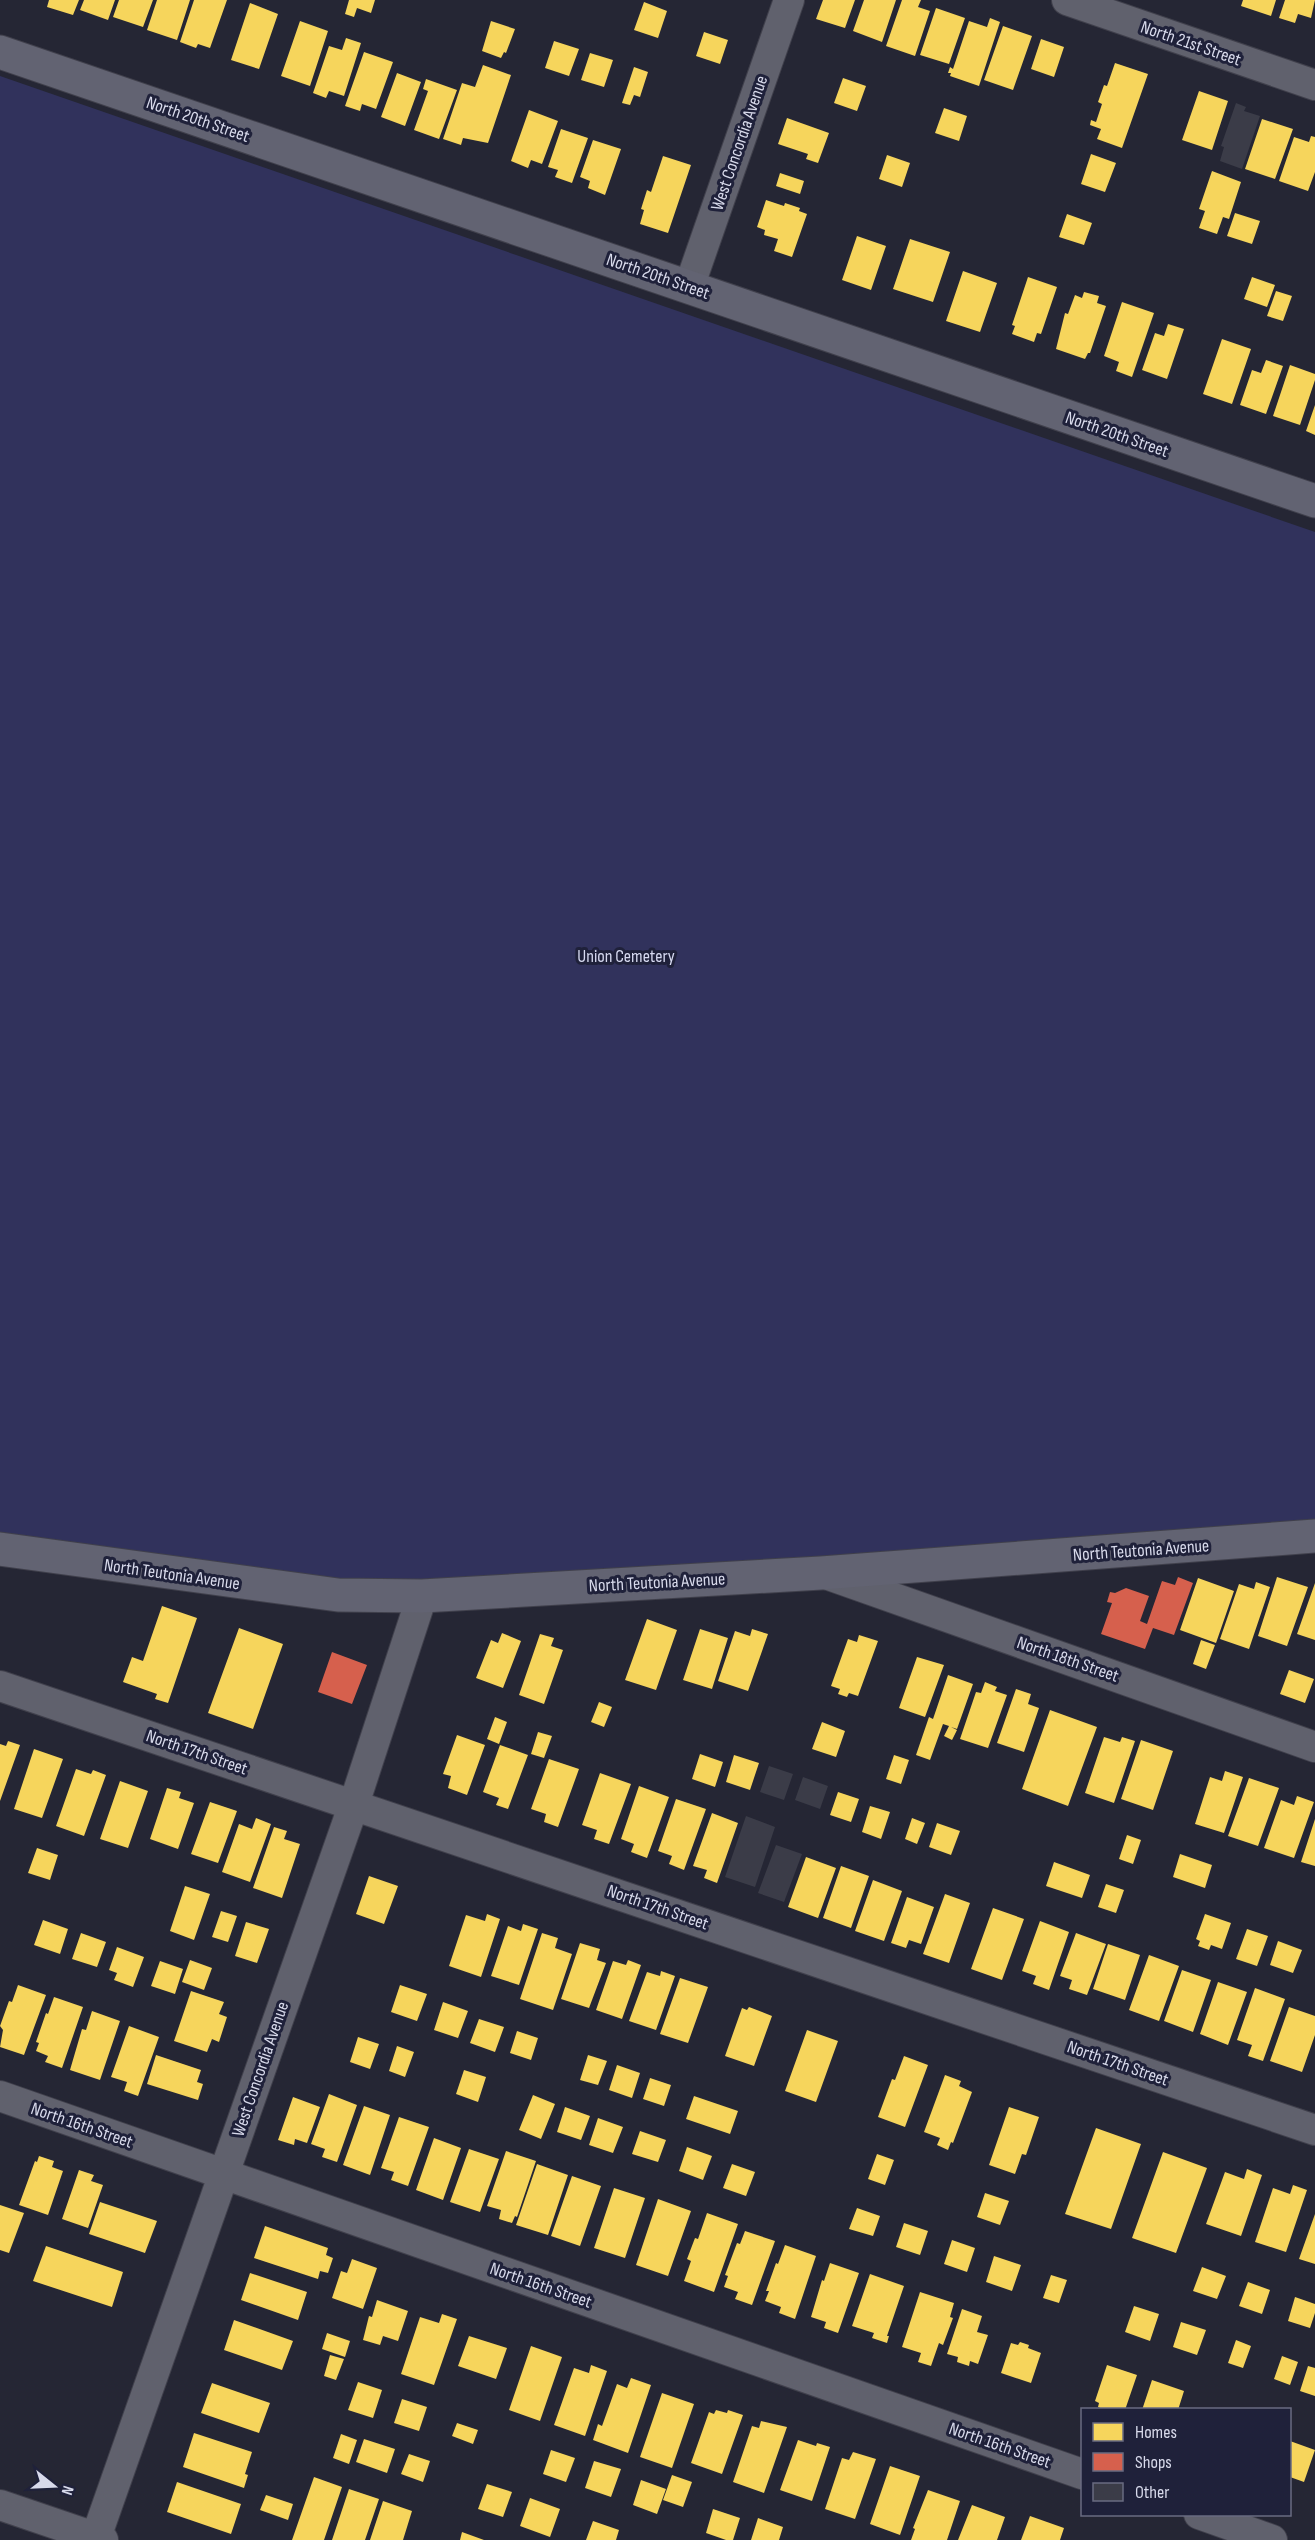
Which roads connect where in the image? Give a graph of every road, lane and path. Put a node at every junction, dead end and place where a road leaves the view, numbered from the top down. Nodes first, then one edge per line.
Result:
1 (789, 0) edge
2 (1067, 0) edge
3 (0, 52) edge
4 (1315, 85) edge
5 (689, 287) junction
6 (1315, 501) edge
7 (1315, 1536) edge
8 (0, 1549) edge
9 (821, 1573) junction
10 (422, 1596) junction
11 (0, 1686) edge
12 (1315, 1747) edge
13 (354, 1804) junction
14 (0, 2096) edge
15 (1315, 2130) edge
16 (223, 2174) junction
17 (1081, 2473) edge
18 (0, 2505) edge
19 (1205, 2516) edge
20 (98, 2539) edge
21 (1272, 2540) edge

1 - 5 street, West Concordia Avenue
2 - 4 street, North 21st Street
3 - 5 main road, North 20th Street
5 - 6 main road, North 20th Street
7 - 9 main road, North Teutonia Avenue
8 - 10 main road, North Teutonia Avenue
9 - 10 main road, North Teutonia Avenue
9 - 12 street, North 18th Street
10 - 13 street, West Concordia Avenue
11 - 13 street, North 17th Street
13 - 15 street, North 17th Street
13 - 16 street, West Concordia Avenue
14 - 16 street, North 16th Street
16 - 17 street, North 16th Street
16 - 20 street, West Concordia Avenue
18 - 20 street
19 - 21 street

